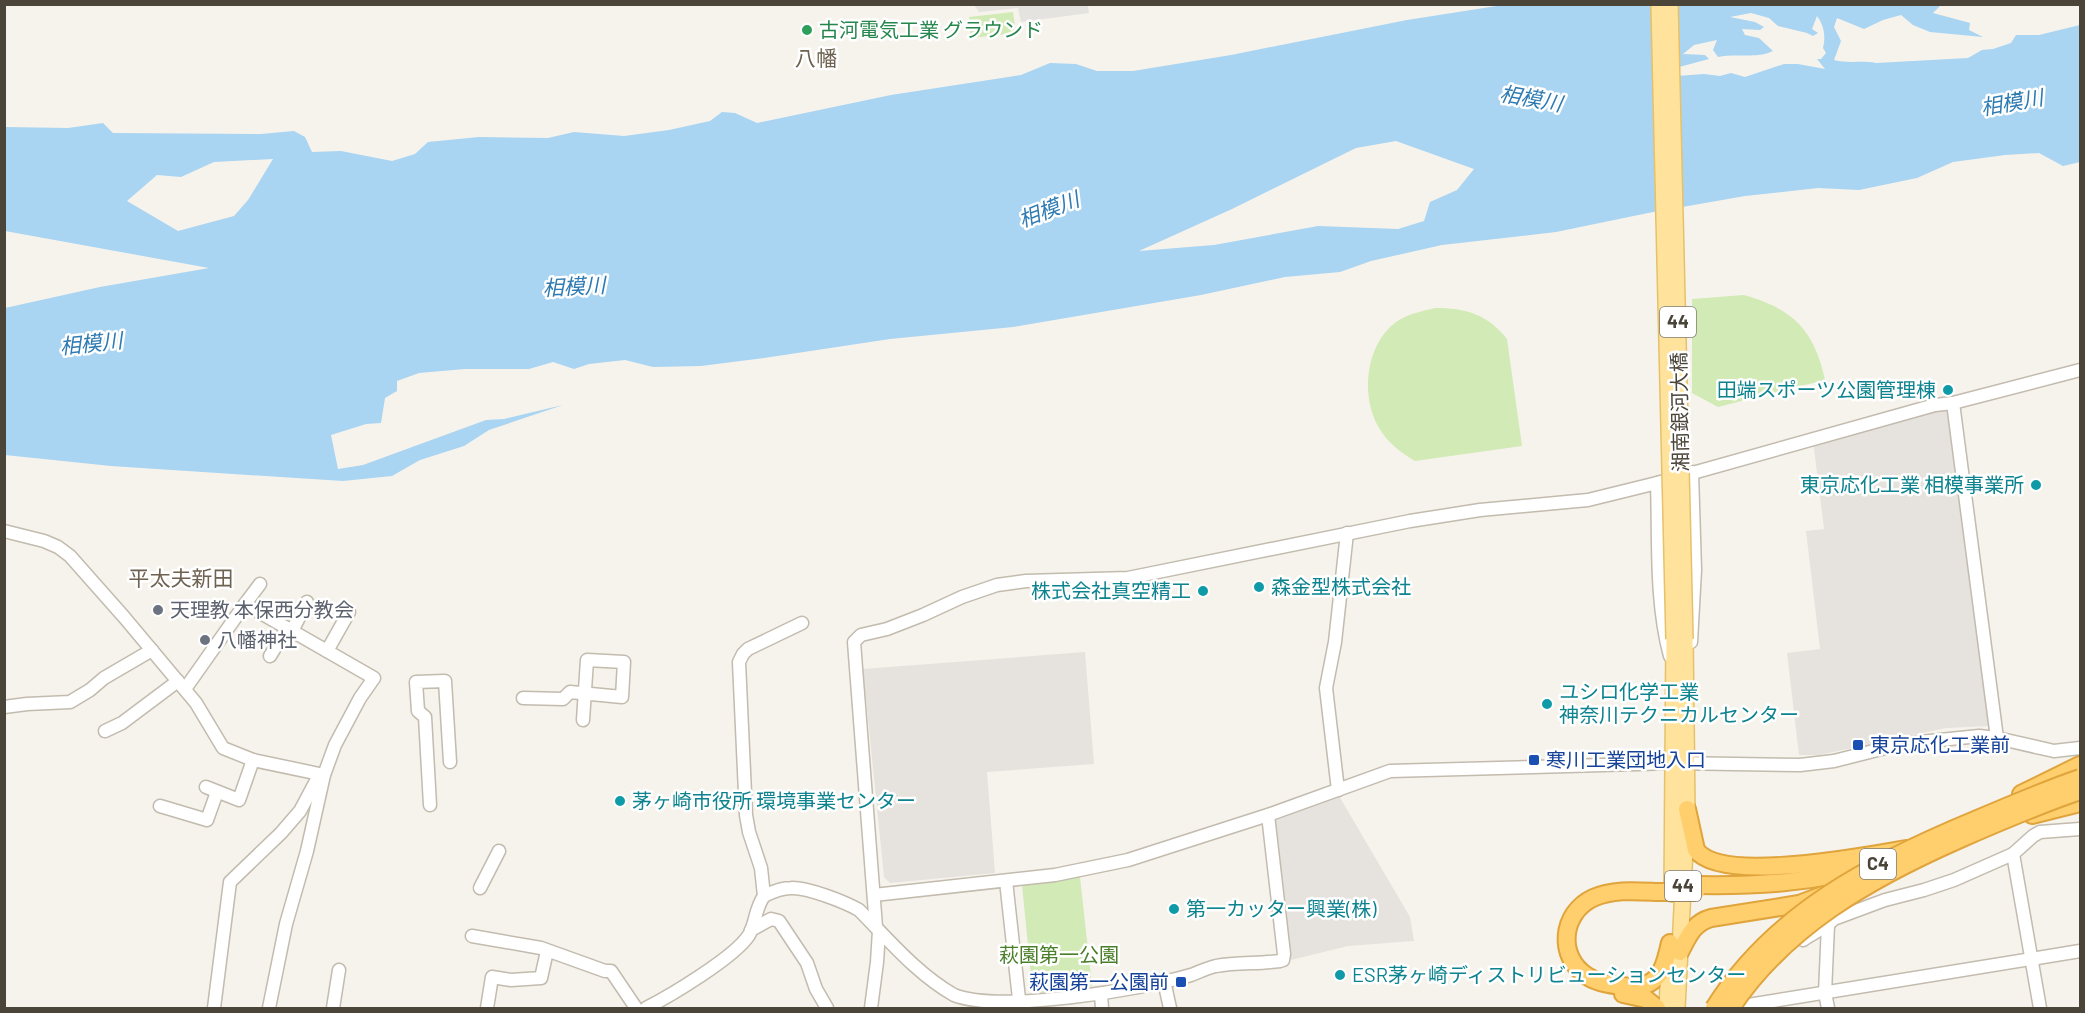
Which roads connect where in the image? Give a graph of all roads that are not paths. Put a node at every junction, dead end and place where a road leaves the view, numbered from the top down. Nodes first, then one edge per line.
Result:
1 (1659, 4) edge
2 (1670, 4) edge
3 (2080, 370) edge
4 (1953, 403) junction
5 (1692, 472) junction
6 (1657, 483) junction
7 (4, 531) edge
8 (1347, 533) junction
9 (260, 584) dead end
10 (307, 602) dead end
11 (246, 604) junction
12 (349, 612) dead end
13 (802, 623) dead end
14 (289, 629) junction
15 (1679, 639) junction
16 (152, 650) junction
17 (327, 651) junction
18 (270, 656) dead end
19 (1680, 674) junction
20 (181, 685) junction
21 (523, 698) dead end
22 (4, 707) edge
23 (583, 720) dead end
24 (105, 731) dead end
25 (1997, 738) junction
26 (449, 747) junction
27 (427, 748) junction
28 (2080, 748) edge
29 (253, 760) junction
30 (450, 762) dead end
31 (1679, 763) junction
32 (2080, 765) edge
33 (324, 775) junction
34 (2080, 778) edge
35 (1338, 790) junction
36 (2080, 791) edge
37 (2080, 803) edge
38 (430, 805) dead end
39 (160, 806) dead end
40 (1687, 809) junction
41 (1268, 815) junction
42 (2080, 828) edge
43 (1908, 849) junction
44 (499, 851) dead end
45 (2013, 854) junction
46 (1877, 873) junction
47 (1006, 881) junction
48 (480, 888) dead end
49 (1658, 888) junction
50 (1696, 889) junction
51 (874, 895) junction
52 (764, 896) junction
53 (1828, 925) junction
54 (877, 929) junction
55 (751, 930) junction
56 (472, 936) dead end
57 (1675, 948) junction
58 (547, 951) junction
59 (2080, 951) edge
60 (2032, 959) junction
61 (339, 970) dead end
62 (1164, 981) junction
63 (1825, 993) junction
64 (1101, 995) junction
65 (1020, 1006) edge
66 (214, 1008) edge
67 (269, 1008) edge
68 (333, 1008) edge
69 (487, 1008) edge
70 (636, 1008) edge
71 (646, 1008) edge
72 (828, 1008) edge
73 (871, 1008) edge
74 (1102, 1008) edge
75 (1170, 1008) edge
76 (1657, 1008) edge
77 (1667, 1008) edge
78 (1677, 1008) edge
79 (1714, 1008) edge
80 (1738, 1008) edge
81 (1828, 1008) edge
82 (2040, 1008) edge

1 - 15 main road, 湘南銀河大橋 / 44, bridge
2 - 15 main road, 湘南銀河大橋 / 44, bridge
3 - 4 street
4 - 5 street
4 - 25 street
5 - 6 street
5 - 19 street
6 - 8 street
6 - 19 street
7 - 16 street
8 - 35 street
8 - 51 street
9 - 11 street
10 - 14 street
11 - 14 street
11 - 20 street
12 - 17 street
13 - 52 street
14 - 17 street
14 - 18 street
15 - 19 main road, 44
16 - 20 street
16 - 22 street
17 - 33 street
19 - 31 main road, 44
20 - 24 street
20 - 29 street
21 - 23 street
25 - 28 street
25 - 31 street
26 - 27 street
26 - 27 street
26 - 30 street
27 - 38 street
29 - 33 street
29 - 39 street
31 - 35 street
31 - 40 main road, 44
31 - 57 main road, 44
32 - 43 highway
33 - 66 street
33 - 67 street
34 - 79 highway, C4, bridge
35 - 41 street
36 - 80 highway, C4, bridge
37 - 46 highway
40 - 43 highway
40 - 57 main road, 44
41 - 47 street
41 - 62 street
42 - 45 street
43 - 50 highway
44 - 48 street
45 - 53 street
45 - 60 street
46 - 50 highway
46 - 57 highway
47 - 51 street
47 - 65 street
49 - 50 highway, bridge
49 - 57 highway
49 - 76 highway
51 - 54 street
52 - 54 street
52 - 55 street
53 - 63 street
53 - 80 street
54 - 65 street
54 - 73 street
55 - 71 street
55 - 72 street
56 - 58 street
57 - 77 main road, 44
57 - 78 main road, 44
58 - 69 street
58 - 70 street
59 - 60 street
60 - 63 street
60 - 82 street
61 - 68 street
62 - 64 street
62 - 75 street
63 - 80 street
63 - 81 street
64 - 65 street
64 - 74 street

